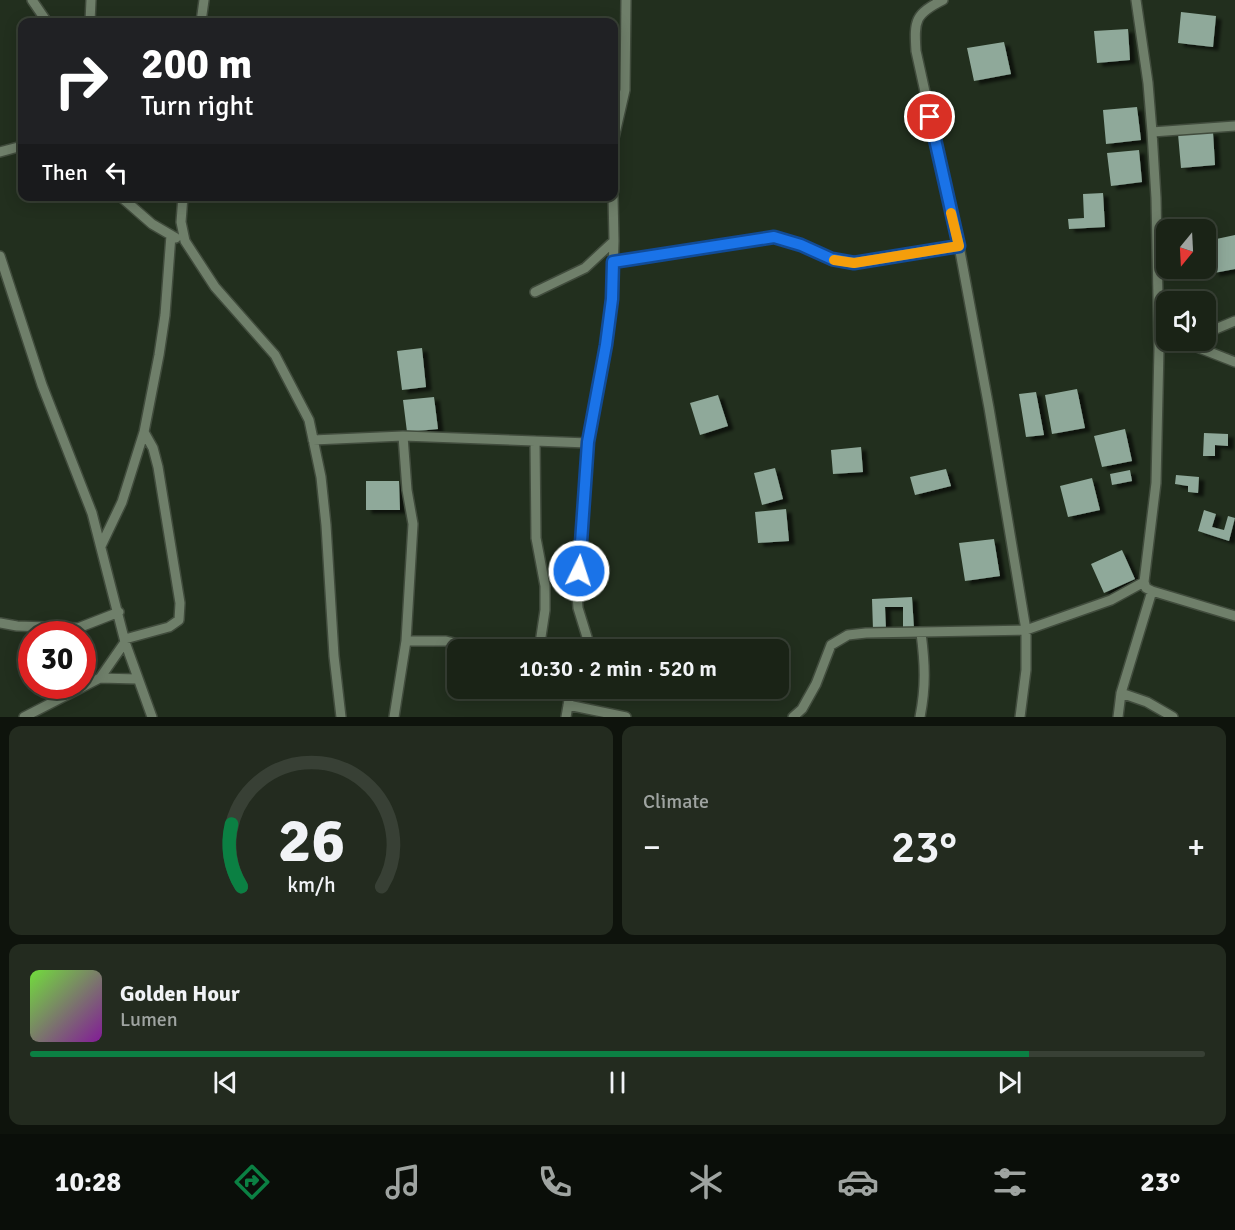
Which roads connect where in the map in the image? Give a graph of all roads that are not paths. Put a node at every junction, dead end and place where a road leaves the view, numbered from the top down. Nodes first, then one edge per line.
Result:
1 (32, 0) edge
2 (91, 0) edge
3 (204, 0) edge
4 (626, 0) edge
5 (943, 0) edge
6 (1136, 0) edge
7 (44, 18) edge
8 (90, 18) edge
9 (202, 18) edge
10 (618, 121) edge
11 (1235, 126) edge
12 (1152, 132) junction
13 (18, 147) edge
14 (0, 152) edge
15 (125, 201) edge
16 (183, 201) edge
17 (613, 201) edge
18 (171, 236) junction
19 (185, 241) junction
20 (614, 241) junction
21 (959, 246) junction
22 (0, 256) edge
23 (613, 262) junction
24 (1158, 291) edge
25 (535, 292) dead end
26 (1235, 321) edge
27 (1216, 329) edge
28 (1159, 351) edge
29 (1209, 351) edge
30 (1235, 362) edge
31 (144, 432) junction
32 (403, 436) junction
33 (313, 440) junction
34 (535, 441) junction
35 (588, 442) junction
36 (101, 546) junction
37 (1144, 582) junction
38 (1152, 591) junction
39 (119, 612) junction
40 (1235, 616) edge
41 (0, 623) edge
42 (1026, 630) junction
43 (921, 633) junction
44 (541, 639) edge
45 (588, 639) edge
46 (125, 640) junction
47 (406, 641) junction
48 (447, 641) edge
49 (100, 678) junction
50 (137, 679) junction
51 (1121, 693) junction
52 (569, 699) edge
53 (568, 705) junction
54 (24, 717) edge
55 (152, 717) edge
56 (341, 717) edge
57 (394, 717) edge
58 (566, 717) edge
59 (626, 717) edge
60 (793, 717) edge
61 (920, 717) edge
62 (1020, 717) edge
63 (1118, 717) edge
64 (1173, 717) edge

1 - 7 street
2 - 8 street
3 - 9 street
4 - 10 street
5 - 21 street
6 - 12 street
11 - 12 street
12 - 24 street
13 - 14 street
15 - 18 street
16 - 19 street
17 - 20 street
18 - 19 street
18 - 31 street
19 - 33 street
20 - 23 street
20 - 25 street
21 - 23 street
21 - 42 street
22 - 36 street
23 - 35 street
26 - 27 street
28 - 37 street
29 - 30 street
31 - 36 street
31 - 46 street
32 - 33 street
32 - 34 street
32 - 47 street
33 - 56 street
34 - 35 street
34 - 44 street
35 - 45 street
36 - 39 street
37 - 38 street
37 - 42 street
38 - 40 street
38 - 51 street
39 - 41 street
39 - 46 street
42 - 43 street
42 - 62 street
43 - 60 street
43 - 61 street
46 - 49 street
46 - 50 street
47 - 48 street
47 - 57 street
49 - 50 street
49 - 54 street
50 - 55 street
51 - 63 street
51 - 64 street
52 - 53 street
53 - 58 street
53 - 59 street

